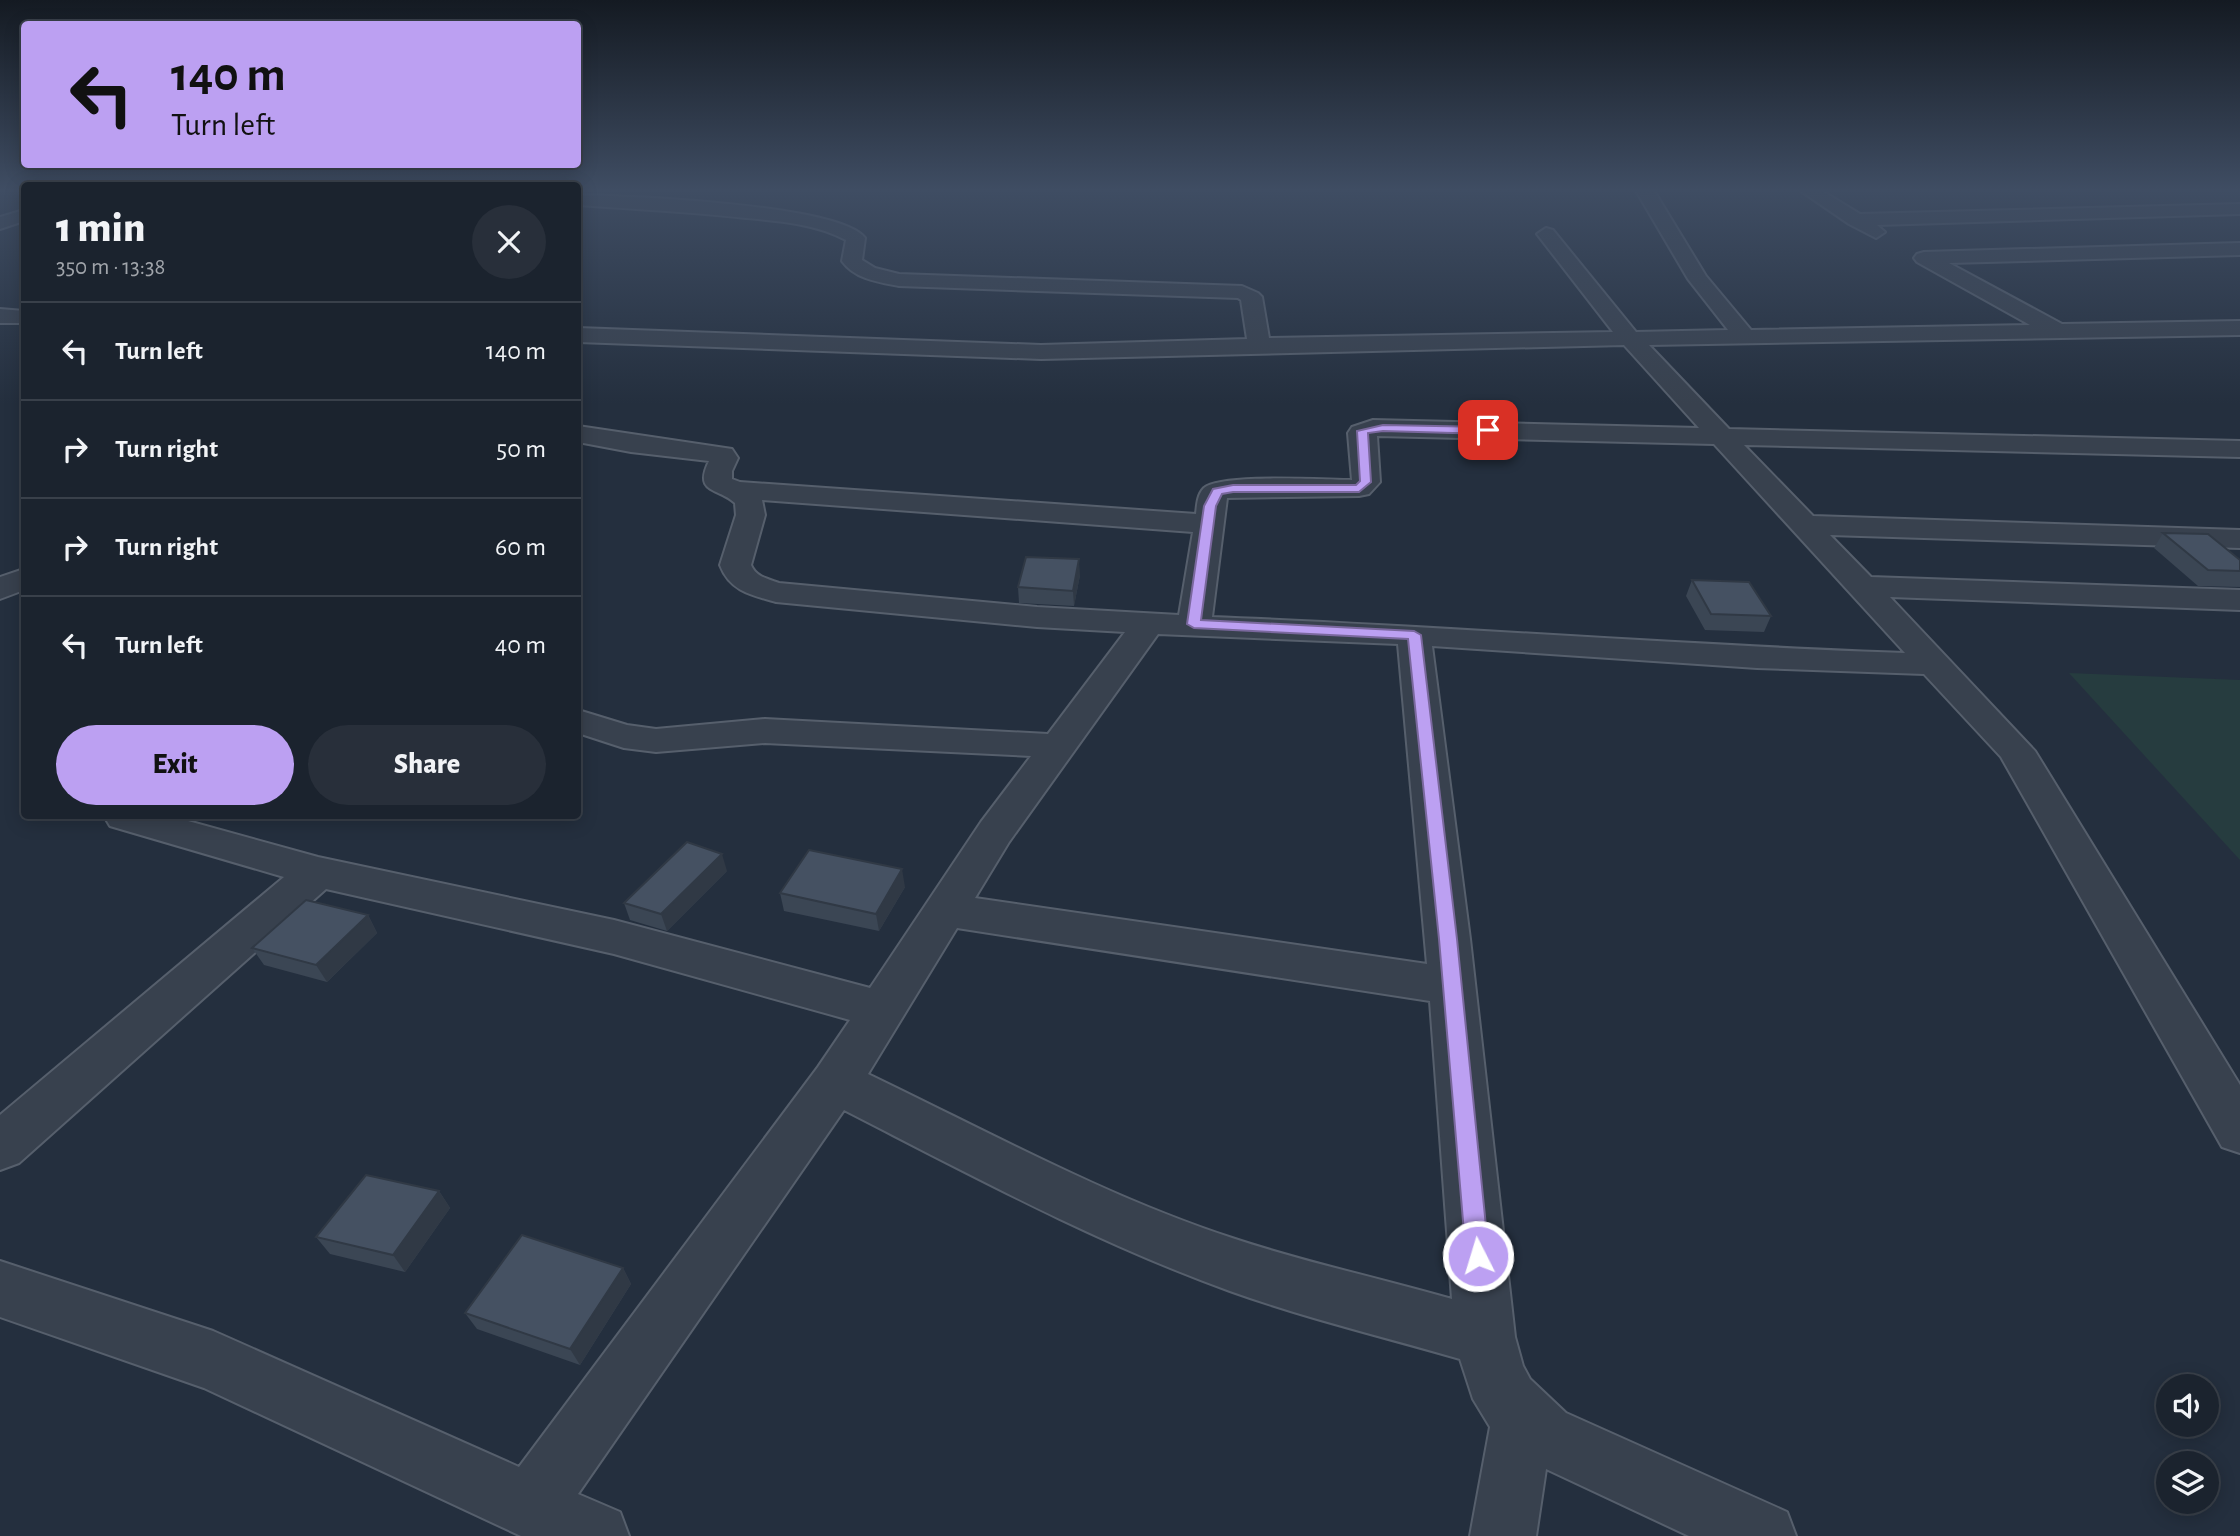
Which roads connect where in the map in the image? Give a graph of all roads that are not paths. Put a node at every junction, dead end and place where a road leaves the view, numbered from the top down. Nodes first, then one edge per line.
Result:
1 (852, 261) edge
2 (1567, 261) edge
3 (1687, 261) edge
4 (1929, 261) edge
5 (2240, 328) edge
6 (2059, 331) junction
7 (581, 335) edge
8 (1746, 338) junction
9 (1630, 340) junction
10 (1259, 345) junction
11 (581, 435) edge
12 (1723, 436) junction
13 (2240, 449) edge
14 (736, 490) junction
15 (1208, 524) junction
16 (1803, 525) junction
17 (2240, 539) edge
18 (21, 579) edge
19 (1859, 586) junction
20 (0, 589) edge
21 (2240, 600) edge
22 (1171, 624) junction
23 (1414, 635) junction
24 (1935, 664) junction
25 (581, 722) edge
26 (1058, 746) junction
27 (134, 819) edge
28 (318, 872) junction
29 (946, 910) junction
30 (1452, 986) junction
31 (881, 1010) junction
32 (836, 1082) junction
33 (2240, 1131) edge
34 (0, 1147) edge
35 (0, 1289) edge
36 (1485, 1337) junction
37 (1523, 1417) junction
38 (530, 1507) junction
39 (596, 1536) edge
40 (1503, 1536) edge
41 (1763, 1536) edge

1 - 10 street
2 - 9 street
3 - 8 street
4 - 6 street
5 - 6 street
6 - 8 street
7 - 10 street
8 - 9 street
9 - 10 street
9 - 12 street
11 - 14 street
12 - 13 street
12 - 15 street
12 - 16 street
14 - 15 street
14 - 22 street
15 - 22 street
16 - 17 street
16 - 19 street
18 - 20 street
19 - 21 street
19 - 24 street
22 - 23 street
22 - 26 street
23 - 24 street
23 - 30 street
24 - 33 street
25 - 26 street
26 - 29 street
27 - 28 street
28 - 31 street
28 - 34 street
29 - 30 street
29 - 31 street
30 - 36 street
31 - 32 street
32 - 36 street
32 - 38 street
35 - 38 street
36 - 37 street
37 - 40 street
37 - 41 street
38 - 39 street

